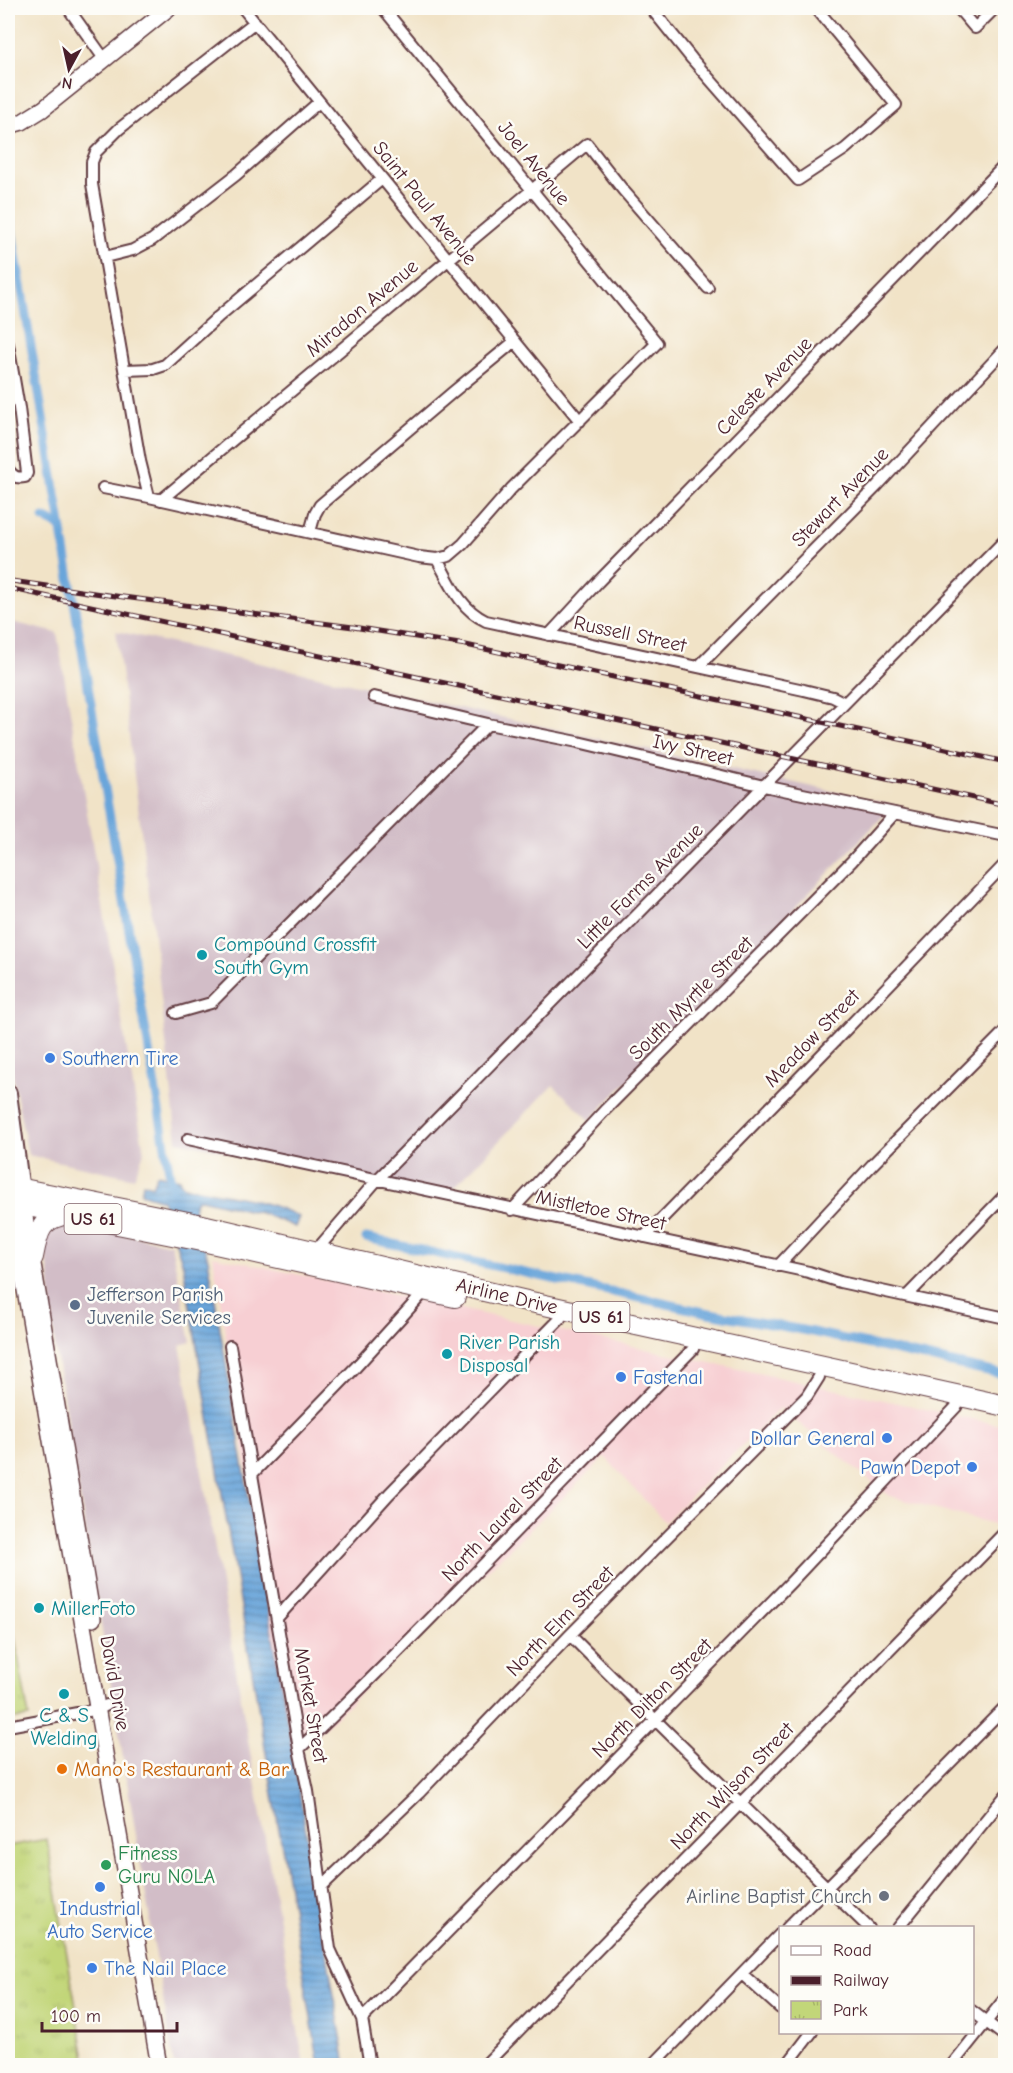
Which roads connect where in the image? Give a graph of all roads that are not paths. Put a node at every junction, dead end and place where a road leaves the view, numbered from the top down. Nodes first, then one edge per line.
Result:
1 (68, 8) edge
2 (169, 8) edge
3 (243, 8) edge
4 (383, 8) edge
5 (651, 8) edge
6 (816, 8) edge
7 (958, 8) edge
8 (995, 8) edge
9 (255, 22) junction
10 (105, 60) junction
11 (319, 102) junction
12 (8, 126) edge
13 (1005, 164) edge
14 (382, 179) junction
15 (531, 189) junction
16 (105, 257) junction
17 (448, 259) junction
18 (708, 288) dead end
19 (515, 341) junction
20 (8, 344) edge
21 (1005, 348) edge
22 (125, 370) junction
23 (580, 421) junction
24 (8, 469) edge
25 (103, 489) dead end
26 (149, 497) junction
27 (161, 500) junction
28 (310, 532) junction
29 (1005, 539) edge
30 (437, 559) junction
31 (549, 635) junction
32 (698, 667) junction
33 (374, 698) dead end
34 (845, 703) junction
35 (488, 724) junction
36 (764, 786) junction
37 (895, 813) junction
38 (1005, 836) edge
39 (1005, 863) edge
40 (176, 1013) dead end
41 (1005, 1030) edge
42 (8, 1093) edge
43 (188, 1139) dead end
44 (377, 1180) junction
45 (1005, 1194) edge
46 (13, 1195) edge
47 (512, 1210) junction
48 (69, 1214) junction
49 (175, 1228) junction
50 (644, 1237) junction
51 (33, 1257) junction
52 (311, 1257) junction
53 (778, 1266) junction
54 (429, 1284) junction
55 (907, 1296) junction
56 (561, 1314) junction
57 (1005, 1318) edge
58 (694, 1344) junction
59 (230, 1346) dead end
60 (819, 1377) junction
61 (958, 1402) junction
62 (1005, 1406) edge
63 (1005, 1417) edge
64 (252, 1474) junction
65 (1005, 1531) edge
66 (277, 1618) junction
67 (570, 1635) junction
68 (1005, 1706) edge
69 (103, 1707) junction
70 (654, 1720) junction
71 (8, 1726) edge
72 (299, 1749) junction
73 (1005, 1795) edge
74 (741, 1803) junction
75 (321, 1887) junction
76 (827, 1887) junction
77 (789, 1926) edge
78 (867, 1926) edge
79 (899, 1926) edge
80 (779, 1935) edge
81 (742, 1974) junction
82 (1005, 1997) edge
83 (779, 2007) edge
84 (974, 2013) edge
85 (362, 2019) junction
86 (986, 2022) junction
87 (809, 2034) edge
88 (1005, 2037) edge
89 (159, 2066) edge
90 (168, 2066) edge
91 (370, 2066) edge
92 (484, 2066) edge
93 (652, 2066) edge
94 (786, 2066) edge
95 (951, 2066) edge

1 - 10 street
2 - 10 main road
3 - 9 street, Saint Paul Avenue
4 - 15 street, Joel Avenue
5 - 6 street
7 - 8 street
9 - 11 street, Saint Paul Avenue
9 - 16 street
10 - 12 main road
11 - 14 street, Saint Paul Avenue
11 - 16 street
13 - 31 street, Celeste Avenue
14 - 17 street, Saint Paul Avenue
14 - 22 street
15 - 17 street, Miradon Avenue
15 - 18 street, Miradon Avenue
15 - 23 street, Joel Avenue
16 - 22 street
17 - 19 street, Saint Paul Avenue
17 - 27 street, Miradon Avenue
19 - 23 street, Saint Paul Avenue
19 - 28 street
20 - 24 street
21 - 32 street, Stewart Avenue
22 - 26 street
23 - 30 street
25 - 26 street
26 - 27 street
27 - 28 street
28 - 30 street
29 - 34 street, Little Farms Avenue
30 - 31 street, Russell Street
31 - 32 street, Russell Street
32 - 34 street, Russell Street
33 - 35 street, Ivy Street
34 - 36 street, Little Farms Avenue
35 - 36 street, Ivy Street
35 - 40 street
36 - 37 street, Ivy Street
36 - 44 street, Little Farms Avenue
37 - 38 street, Ivy Street
37 - 47 street, South Myrtle Street
39 - 50 street, Meadow Street
41 - 53 street
42 - 46 main road
43 - 44 street, Mistletoe Street
44 - 47 street, Mistletoe Street
44 - 52 street, Little Farms Avenue
45 - 55 street
46 - 48 highway, Airline Drive / US 61
46 - 49 highway, Airline Drive / US 61
46 - 51 main road, David Drive
46 - 69 main road, David Drive
47 - 50 street, Mistletoe Street
48 - 49 highway, Airline Drive / US 61
48 - 51 highway
49 - 52 highway, Airline Drive / US 61
50 - 53 street, Mistletoe Street
51 - 69 main road, David Drive
52 - 54 highway, Airline Drive / US 61
53 - 55 street, Mistletoe Street
54 - 56 highway, Airline Drive / US 61
54 - 64 street
55 - 57 street, Mistletoe Street
56 - 58 highway, Airline Drive / US 61
56 - 66 street
58 - 60 highway, Airline Drive / US 61
58 - 61 highway, Airline Drive / US 61
58 - 72 street, North Laurel Street
59 - 64 street, Market Street
60 - 61 highway, Airline Drive / US 61
60 - 67 street, North Elm Street
61 - 62 highway, Airline Drive / US 61
61 - 63 highway, Airline Drive / US 61
61 - 70 street, North Dilton Street
64 - 66 street, Market Street
65 - 74 street, North Wilson Street
66 - 72 street, Market Street
67 - 70 street
67 - 75 street, North Elm Street
68 - 76 street
69 - 71 street
69 - 89 main road, David Drive
69 - 90 main road, David Drive
70 - 74 street
70 - 85 street, North Dilton Street
72 - 75 street, Market Street
73 - 79 street
74 - 76 street
74 - 92 street, North Wilson Street
75 - 85 street, Market Street
76 - 77 street
76 - 78 street
80 - 81 street
81 - 83 street
81 - 93 street
82 - 86 street
84 - 86 street
85 - 91 street, Market Street
86 - 88 street
86 - 95 street
87 - 94 street

